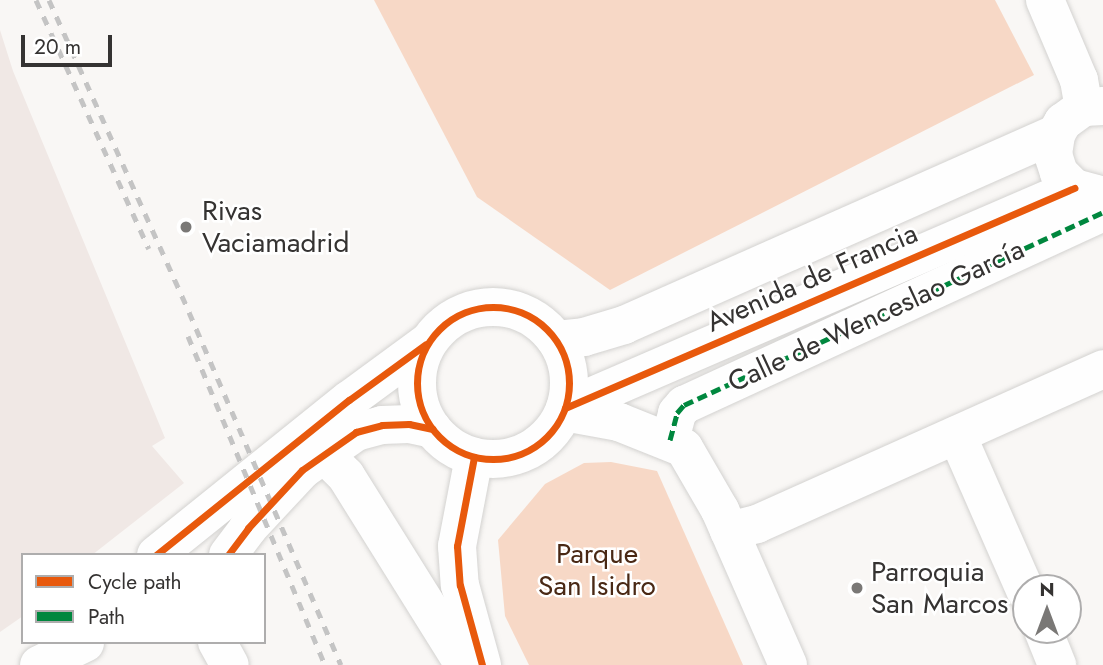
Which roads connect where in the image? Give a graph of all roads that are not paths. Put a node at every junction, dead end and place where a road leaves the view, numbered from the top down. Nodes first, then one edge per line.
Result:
1 (1045, 0) edge
2 (1094, 107) edge
3 (1056, 134) junction
4 (1089, 191) edge
5 (1103, 212) edge
6 (556, 340) junction
7 (429, 342) junction
8 (1103, 369) edge
9 (565, 410) junction
10 (432, 429) junction
11 (957, 435) junction
12 (670, 440) junction
13 (324, 454) junction
14 (474, 457) junction
15 (729, 531) junction
16 (158, 553) edge
17 (229, 553) edge
18 (1018, 574) edge
19 (83, 644) edge
20 (85, 644) edge
21 (217, 644) edge
22 (218, 644) edge
23 (1049, 644) edge
24 (39, 665) edge
25 (89, 665) edge
26 (212, 665) edge
27 (230, 665) edge
28 (464, 665) edge
29 (482, 665) edge
30 (788, 665) edge
31 (1057, 665) edge

1 - 2 street
2 - 3 street, Avenida de Francia
3 - 4 street, Avenida de Francia
3 - 6 street, Avenida de Francia
4 - 9 street, Avenida de Francia
5 - 12 street, Calle de Wenceslao García
6 - 7 street
6 - 9 street
7 - 10 street
7 - 16 street
8 - 11 street
9 - 12 street
9 - 14 street
10 - 13 street
10 - 14 street
11 - 15 street
11 - 18 street
12 - 15 street
13 - 17 street
13 - 28 street
14 - 29 street
15 - 30 street
19 - 24 street
20 - 25 street
21 - 26 street
22 - 27 street
23 - 31 street

